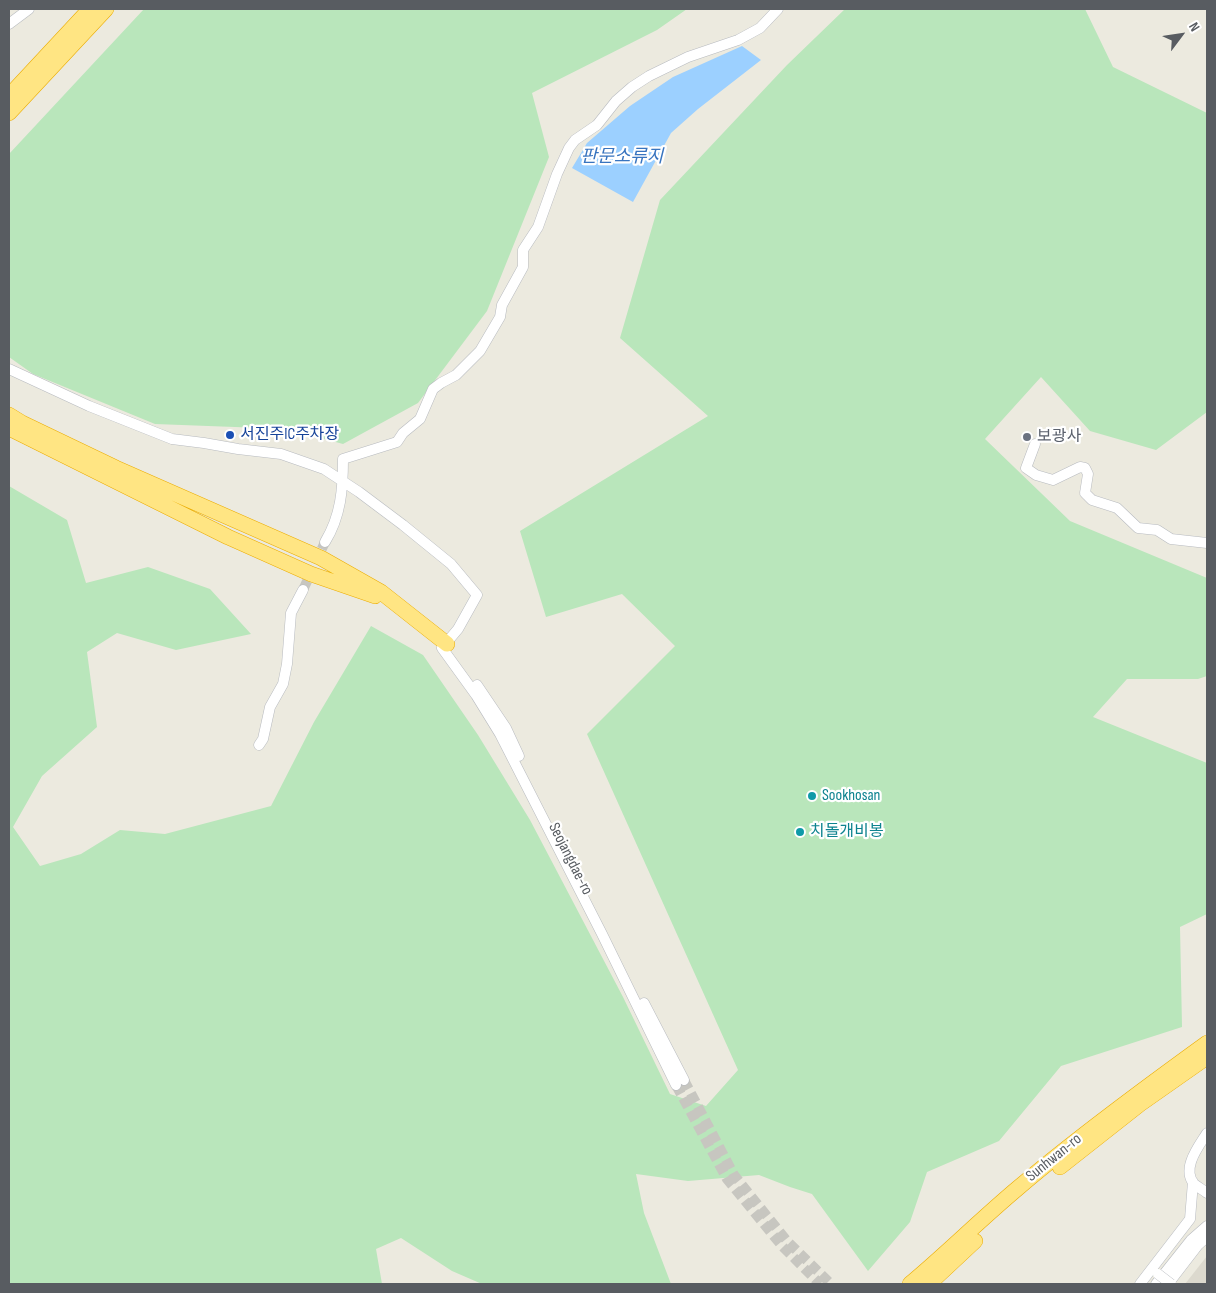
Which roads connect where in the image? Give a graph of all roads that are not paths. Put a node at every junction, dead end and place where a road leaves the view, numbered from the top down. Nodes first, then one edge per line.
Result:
1 (28, 9) edge
2 (90, 9) edge
3 (106, 9) edge
4 (778, 9) edge
5 (9, 24) edge
6 (9, 96) edge
7 (9, 113) edge
8 (9, 369) edge
9 (12, 421) edge
10 (1035, 444) dead end
11 (343, 482) junction
12 (326, 542) tunnel mouth
13 (1207, 543) edge
14 (303, 590) tunnel mouth
15 (444, 646) junction
16 (259, 745) dead end
17 (1207, 1043) edge
18 (1207, 1057) edge
19 (680, 1082) tunnel mouth
20 (1207, 1133) edge
21 (1193, 1182) junction
22 (1207, 1194) edge
23 (1207, 1226) edge
24 (1207, 1237) edge
25 (1155, 1276) edge
26 (910, 1284) edge
27 (929, 1284) edge
28 (1140, 1284) edge
29 (1170, 1284) edge

1 - 5 street
2 - 6 highway
3 - 7 highway
4 - 11 street
8 - 11 street
9 - 15 highway
10 - 13 street
11 - 12 street
11 - 15 street
14 - 16 street
15 - 19 street, Seojangdae-ro
17 - 26 highway, Sunhwan-ro
18 - 27 highway, Sunhwan-ro
20 - 21 street
21 - 22 street
21 - 25 street
23 - 25 street
24 - 29 street
25 - 28 street
25 - 29 street, bridge

